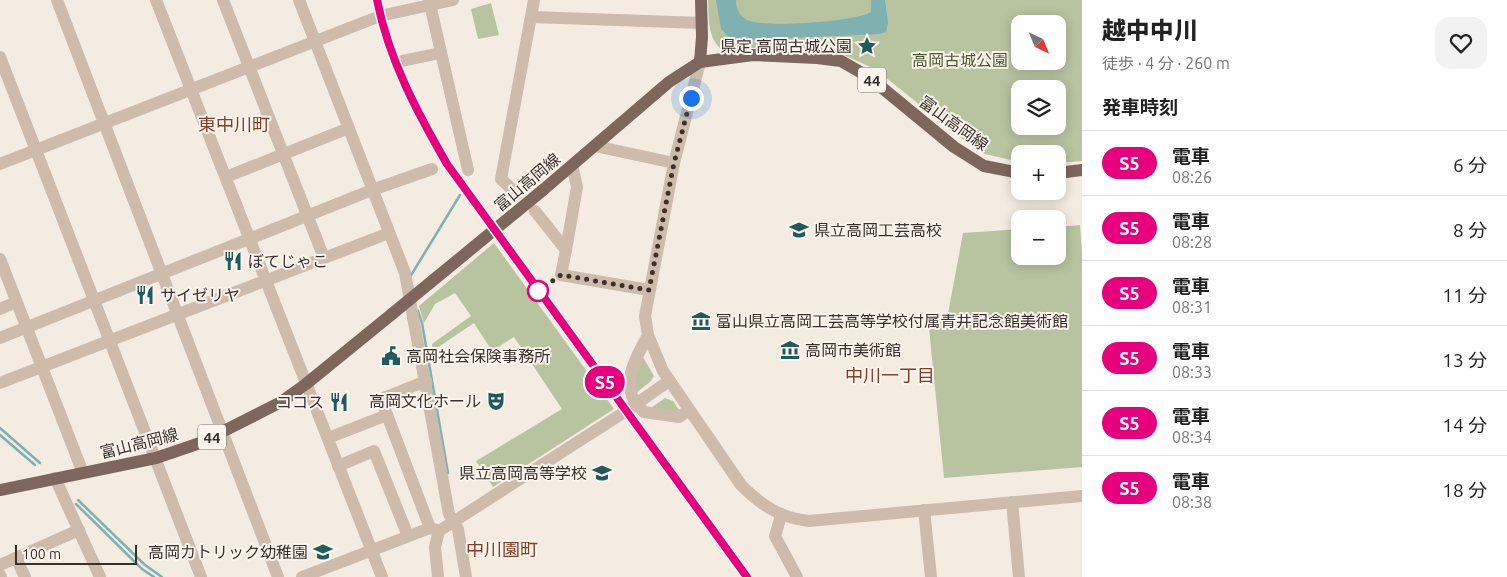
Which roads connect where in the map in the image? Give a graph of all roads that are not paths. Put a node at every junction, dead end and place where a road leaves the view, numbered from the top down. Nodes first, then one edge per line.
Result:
1 (57, 0) edge
2 (156, 0) edge
3 (223, 0) edge
4 (299, 0) edge
5 (453, 0) edge
6 (534, 0) edge
7 (701, 0) edge
8 (430, 3) edge
9 (532, 17) junction
10 (702, 24) junction
11 (315, 42) junction
12 (440, 52) junction
13 (0, 57) edge
14 (402, 61) dead end
15 (700, 62) junction
16 (249, 67) junction
17 (191, 90) junction
18 (105, 124) junction
19 (349, 128) junction
20 (595, 146) junction
21 (36, 149) junction
22 (284, 153) junction
23 (674, 163) junction
24 (0, 164) edge
25 (572, 165) junction
26 (432, 169) dead end
27 (468, 170) dead end
28 (1082, 170) edge
29 (1011, 172) edge
30 (1066, 172) edge
31 (226, 177) junction
32 (372, 190) junction
33 (517, 194) dead end
34 (535, 211) dead end
35 (309, 216) junction
36 (390, 233) junction
37 (249, 240) junction
38 (566, 250) junction
39 (324, 258) junction
40 (0, 259) edge
41 (163, 273) junction
42 (265, 281) junction
43 (649, 290) junction
44 (94, 301) junction
45 (16, 302) junction
46 (0, 309) edge
47 (179, 315) junction
48 (27, 328) junction
49 (648, 335) junction
50 (0, 338) edge
51 (110, 341) junction
52 (42, 368) junction
53 (426, 381) junction
54 (669, 381) junction
55 (0, 383) edge
56 (306, 384) junction
57 (637, 404) junction
58 (689, 410) junction
59 (386, 414) junction
60 (223, 431) junction
61 (328, 438) junction
62 (156, 458) junction
63 (338, 466) junction
64 (83, 473) junction
65 (55, 478) junction
66 (0, 490) edge
67 (1082, 496) edge
68 (1012, 502) junction
69 (924, 510) junction
70 (781, 516) junction
71 (453, 523) junction
72 (78, 530) junction
73 (435, 530) junction
74 (408, 536) junction
75 (372, 550) junction
76 (16, 558) junction
77 (0, 565) edge
78 (25, 577) edge
79 (100, 577) edge
80 (201, 577) edge
81 (278, 577) edge
82 (302, 577) edge
83 (382, 577) edge
84 (438, 577) edge
85 (466, 577) edge
86 (797, 577) edge
87 (931, 577) edge
88 (1019, 577) edge

1 - 18 street
2 - 17 street
3 - 16 street
4 - 11 street
5 - 8 street
6 - 9 street
7 - 10 main road
8 - 11 street
8 - 12 street
9 - 10 street
9 - 33 street
10 - 15 main road
11 - 16 street
11 - 19 street
12 - 14 street
12 - 27 street
13 - 21 street
15 - 20 main road, 富山高岡線 / 44
15 - 23 street
15 - 29 main road, 富山高岡線 / 44
16 - 17 street
16 - 22 street
17 - 18 street
17 - 31 street
18 - 21 street
18 - 41 street
19 - 22 street
19 - 32 street
20 - 23 street
20 - 25 main road, 富山高岡線 / 44
21 - 24 street
21 - 44 street
22 - 31 street
22 - 35 street
23 - 43 street
25 - 38 street
25 - 56 main road, 富山高岡線 / 44, bridge
26 - 32 street
28 - 30 main road
31 - 37 street
32 - 35 street
32 - 36 street
34 - 38 street
35 - 37 street
35 - 39 street
36 - 39 street
36 - 53 street
37 - 41 street
37 - 42 street
38 - 43 street
39 - 42 street
40 - 45 street
41 - 44 street
41 - 47 street
42 - 47 street
42 - 56 street
43 - 49 street
44 - 48 street
44 - 51 street
45 - 46 street
45 - 48 street
47 - 51 street
47 - 60 street
48 - 50 street
48 - 52 street
49 - 54 street
49 - 57 street
51 - 52 street
51 - 62 street
52 - 55 street
52 - 64 street
53 - 59 street
53 - 71 street
54 - 57 street
54 - 58 street
56 - 60 main road, 富山高岡線 / 44
56 - 61 street
57 - 58 street
57 - 71 street
58 - 70 street
59 - 61 street
59 - 73 street
60 - 62 main road, 富山高岡線 / 44
60 - 81 street
61 - 63 street
62 - 64 main road, 富山高岡線 / 44
62 - 80 street
63 - 74 street
63 - 75 street
64 - 65 main road, 富山高岡線 / 44
65 - 66 main road, 富山高岡線 / 44
65 - 72 street
67 - 68 street
68 - 69 street
68 - 88 street
69 - 70 street
69 - 87 street
70 - 86 street
71 - 73 street
71 - 85 street
72 - 76 street
72 - 79 street
73 - 74 street
73 - 84 street
74 - 75 street
75 - 82 street
75 - 83 street
76 - 77 street
76 - 78 street

